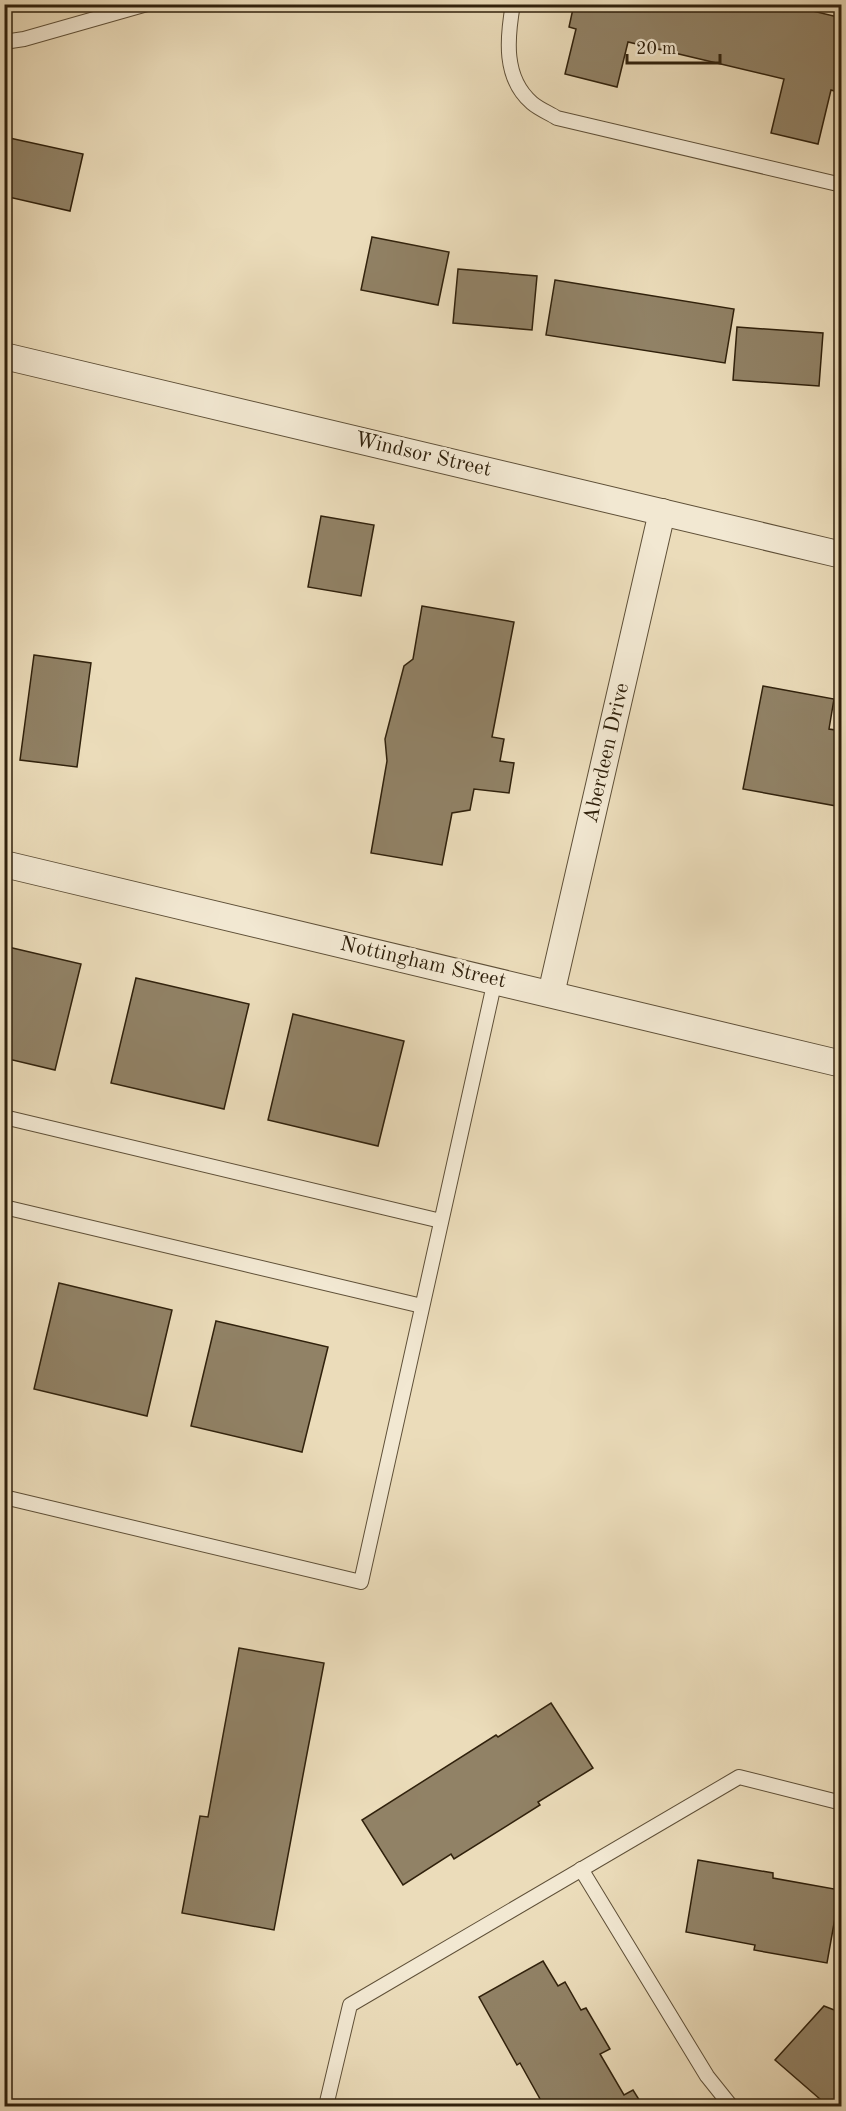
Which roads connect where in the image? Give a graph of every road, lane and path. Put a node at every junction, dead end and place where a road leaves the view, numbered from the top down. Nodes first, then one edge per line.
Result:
1 (147, 4) edge
2 (513, 4) edge
3 (4, 42) edge
4 (842, 185) edge
5 (4, 356) edge
6 (662, 512) junction
7 (842, 555) edge
8 (4, 864) edge
9 (495, 980) junction
10 (551, 994) junction
11 (842, 1064) edge
12 (4, 1117) edge
13 (4, 1207) edge
14 (441, 1221) junction
15 (422, 1306) junction
16 (4, 1497) edge
17 (842, 1803) edge
18 (581, 1869) junction
19 (326, 2106) edge
20 (731, 2106) edge

1 - 3 lane
2 - 4 lane
5 - 6 street, Windsor Street
6 - 7 street, Windsor Street
6 - 10 street, Aberdeen Drive
8 - 9 street, Nottingham Street
9 - 10 street, Nottingham Street
9 - 14 lane
10 - 11 street, Nottingham Street
12 - 14 lane
13 - 15 lane
14 - 15 lane
15 - 16 lane
17 - 18 lane
18 - 19 lane
18 - 20 lane

